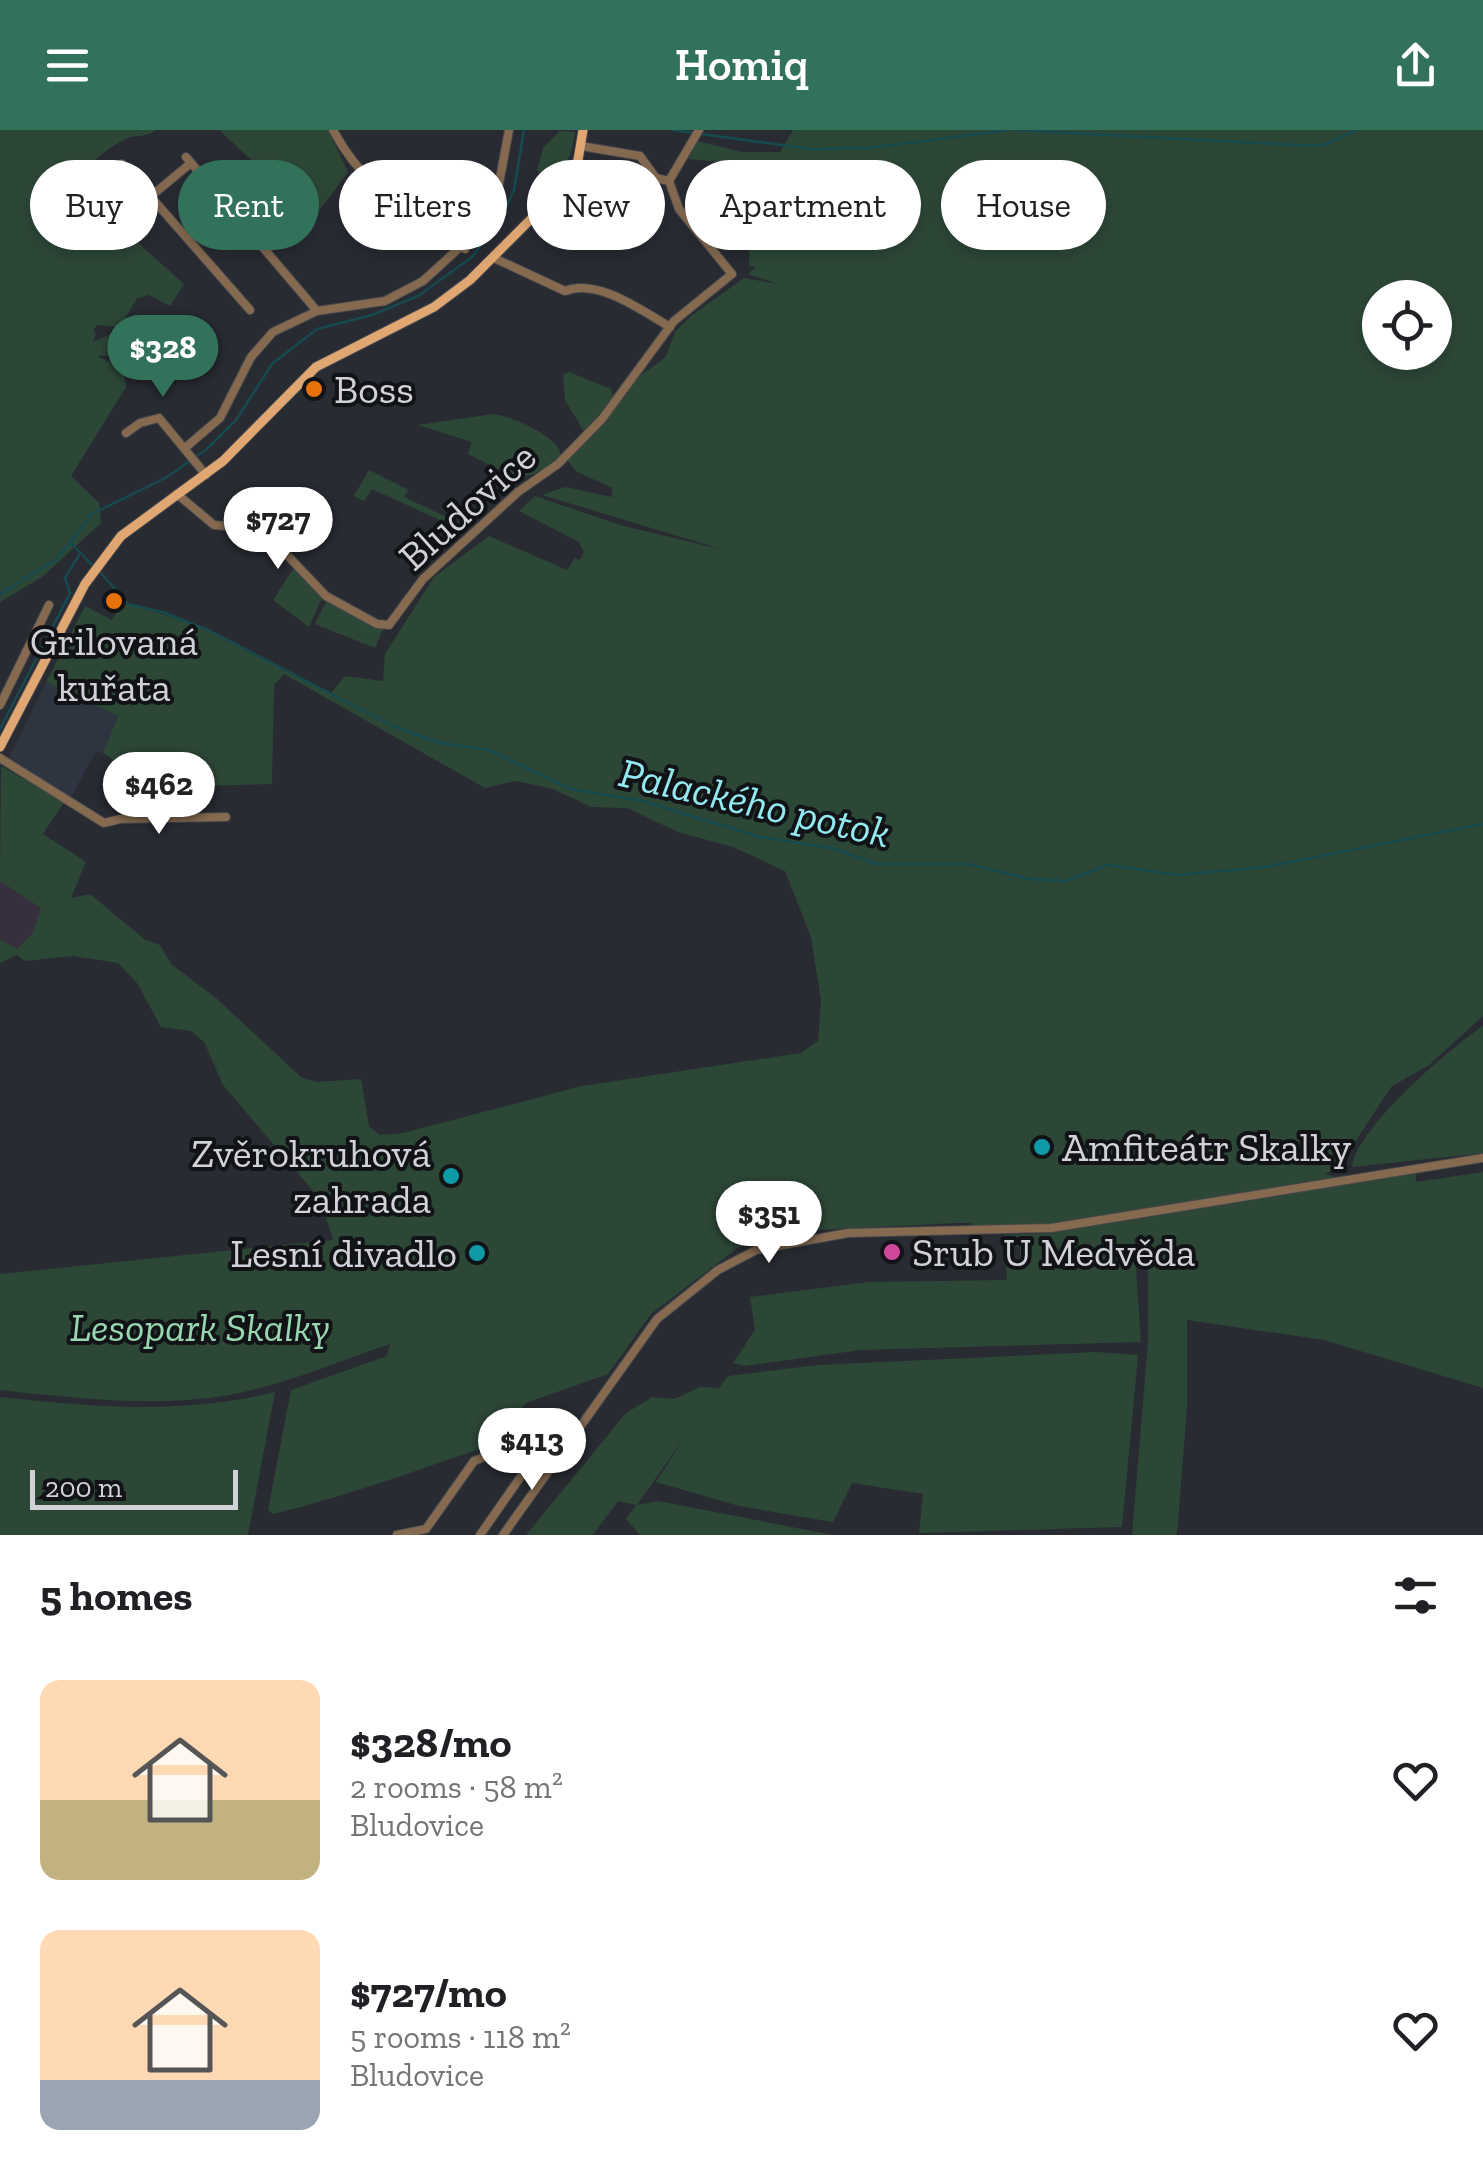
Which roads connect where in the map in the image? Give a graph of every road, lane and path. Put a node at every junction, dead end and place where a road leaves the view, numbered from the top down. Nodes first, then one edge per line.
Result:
1 (333, 130) edge
2 (510, 130) edge
3 (582, 130) edge
4 (699, 130) edge
5 (581, 146) junction
6 (349, 160) edge
7 (504, 160) edge
8 (669, 182) junction
9 (158, 189) edge
10 (158, 206) edge
11 (461, 250) edge
12 (494, 258) junction
13 (250, 310) dead end
14 (317, 311) junction
15 (670, 327) junction
16 (126, 433) dead end
17 (187, 451) junction
18 (206, 475) junction
19 (178, 494) junction
20 (49, 606) dead end
21 (35, 633) junction
22 (49, 640) junction
23 (0, 705) edge
24 (0, 747) edge
25 (0, 758) edge
26 (226, 817) dead end
27 (1483, 1158) edge
28 (538, 1436) junction
29 (574, 1436) junction
30 (398, 1535) edge
31 (480, 1535) edge
32 (504, 1535) edge

1 - 6 street
2 - 7 street
3 - 5 main road
4 - 8 street
5 - 8 street, Bludovice
5 - 12 main road
8 - 15 street, Bludovice
9 - 14 street
10 - 13 street
11 - 14 street
12 - 15 street
12 - 18 main road
14 - 17 street
15 - 19 street, Bludovice
16 - 17 street
17 - 18 street
18 - 19 main road
19 - 22 main road
20 - 21 street
21 - 22 street
21 - 23 street
22 - 24 main road
25 - 26 street
27 - 29 street
28 - 29 street
28 - 30 street
28 - 31 street
29 - 32 street

